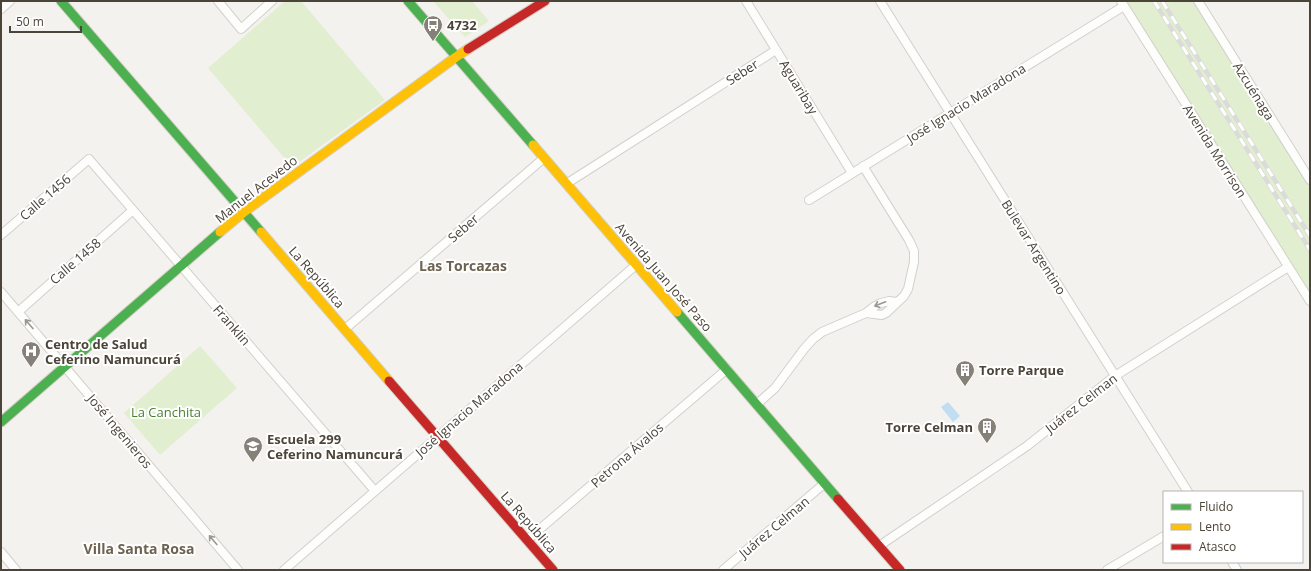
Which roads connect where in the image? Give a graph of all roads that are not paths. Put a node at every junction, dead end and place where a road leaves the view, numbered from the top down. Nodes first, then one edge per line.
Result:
1 (10, 1) edge
2 (62, 1) edge
3 (218, 1) edge
4 (272, 1) edge
5 (408, 1) edge
6 (545, 1) edge
7 (746, 1) edge
8 (880, 1) edge
9 (1198, 1) edge
10 (1122, 3) edge
11 (1, 8) edge
12 (776, 50) junction
13 (456, 57) junction
14 (950, 113) junction
15 (544, 158) junction
16 (89, 159) joint
17 (863, 166) junction
18 (852, 173) junction
19 (1310, 180) edge
20 (566, 184) junction
21 (809, 200) dead end
22 (133, 210) junction
23 (244, 212) junction
24 (1, 235) edge
25 (636, 265) junction
26 (181, 266) junction
27 (1288, 267) junction
28 (1, 292) edge
29 (1310, 301) edge
30 (18, 312) junction
31 (345, 329) junction
32 (66, 367) junction
33 (727, 369) junction
34 (1115, 376) junction
35 (756, 404) junction
36 (1, 421) edge
37 (438, 437) junction
38 (825, 483) junction
39 (376, 491) junction
40 (1187, 491) edge
41 (1163, 537) edge
42 (527, 540) junction
43 (879, 546) junction
44 (1, 552) edge
45 (16, 570) edge
46 (238, 570) edge
47 (284, 570) edge
48 (553, 570) edge
49 (723, 570) edge
50 (900, 570) edge
51 (1107, 570) edge

1 - 11 street
2 - 23 street, La República
3 - 4 street
5 - 13 street, Avenida Juan José Paso
6 - 13 street, Manuel Acevedo
7 - 12 street, Aguaribay
8 - 14 street, Bulevar Argentino
9 - 19 street, Azcuénaga
10 - 14 street, José Ignacio Maradona
10 - 27 street, Avenida Morrison
12 - 18 street, Aguaribay
12 - 20 street, Seber
13 - 15 street, Avenida Juan José Paso
13 - 23 street, Manuel Acevedo
14 - 17 street, José Ignacio Maradona
14 - 34 street, Bulevar Argentino
15 - 20 street, Avenida Juan José Paso
15 - 31 street, Seber
16 - 22 street, Franklin
16 - 24 street, Calle 1456
17 - 18 street, José Ignacio Maradona
17 - 35 street
18 - 21 street, José Ignacio Maradona
20 - 25 street, Avenida Juan José Paso
22 - 26 street, Franklin
22 - 30 street, Calle 1458
23 - 26 street, Manuel Acevedo
23 - 31 street, La República
25 - 33 street, Avenida Juan José Paso
25 - 37 street, José Ignacio Maradona
26 - 32 street, Manuel Acevedo
26 - 39 street, Franklin
27 - 29 street, Avenida Morrison
27 - 34 street, Juárez Celman
28 - 30 street, José Ingenieros
32 -> 30 street, José Ingenieros
31 - 37 street, La República
32 - 36 street, Manuel Acevedo
46 -> 32 street, José Ingenieros
33 - 35 street, Avenida Juan José Paso
33 - 42 street, Petrona Ávalos
34 - 40 street, Bulevar Argentino
34 - 43 street, Juárez Celman
35 - 38 street, Avenida Juan José Paso
37 - 39 street, José Ignacio Maradona
37 - 42 street, La República
38 - 43 street, Avenida Juan José Paso
38 - 49 street, Juárez Celman
39 - 47 street, José Ignacio Maradona
41 - 51 street
42 - 48 street, La República
43 - 50 street, Avenida Juan José Paso
44 - 45 street

